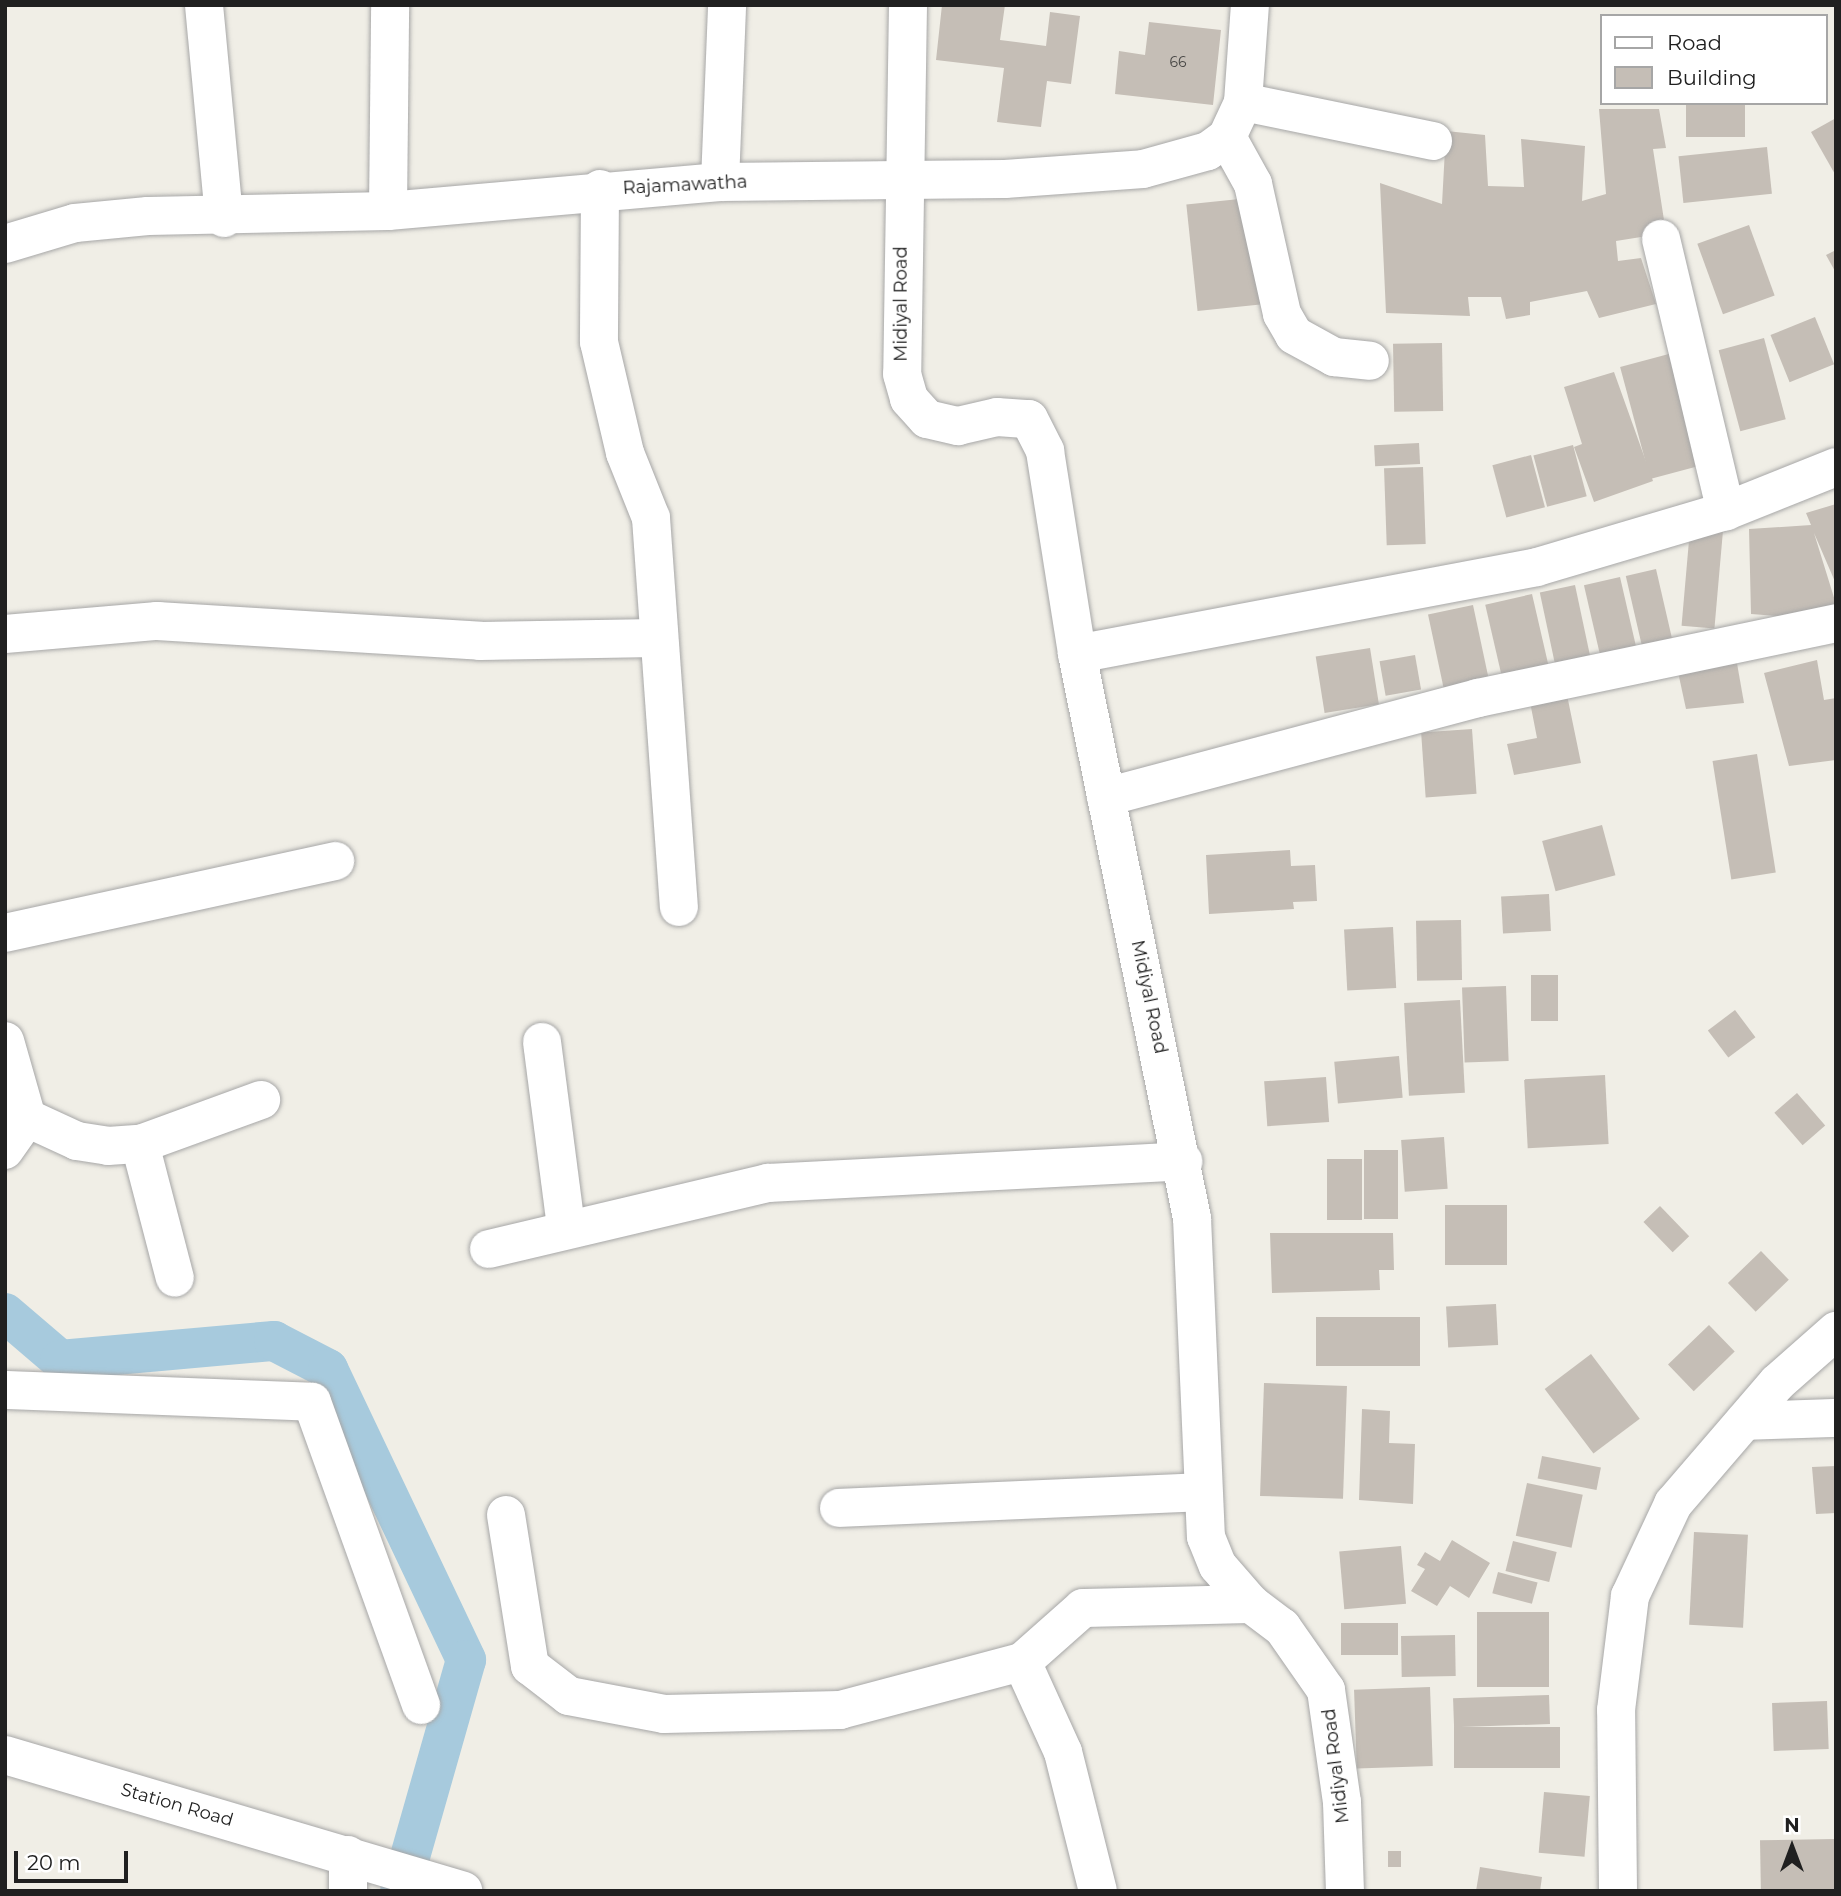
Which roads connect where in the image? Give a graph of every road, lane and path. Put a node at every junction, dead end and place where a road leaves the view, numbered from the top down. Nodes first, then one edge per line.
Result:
1 (204, 5) edge
2 (390, 5) edge
3 (727, 5) edge
4 (908, 5) edge
5 (1250, 5) edge
6 (1243, 102) junction
7 (1227, 137) junction
8 (1433, 141) dead end
9 (901, 178) junction
10 (720, 183) junction
11 (600, 189) junction
12 (388, 211) junction
13 (225, 218) junction
14 (1661, 239) dead end
15 (5, 244) edge
16 (1370, 360) dead end
17 (1836, 467) edge
18 (1726, 511) junction
19 (1836, 623) edge
20 (5, 634) edge
21 (657, 638) junction
22 (1077, 654) junction
23 (1106, 797) junction
24 (335, 862) dead end
25 (679, 907) dead end
26 (5, 933) edge
27 (5, 1041) edge
28 (542, 1042) dead end
29 (261, 1100) dead end
30 (27, 1118) junction
31 (140, 1144) junction
32 (5, 1150) edge
33 (1183, 1161) junction
34 (566, 1228) junction
35 (489, 1249) dead end
36 (175, 1278) dead end
37 (1836, 1331) edge
38 (5, 1390) edge
39 (1836, 1418) edge
40 (1745, 1421) junction
41 (1203, 1492) junction
42 (839, 1508) dead end
43 (506, 1515) dead end
44 (1251, 1604) junction
45 (1022, 1661) junction
46 (421, 1705) dead end
47 (5, 1755) edge
48 (348, 1873) edge
49 (463, 1891) edge
50 (1098, 1891) edge
51 (1345, 1891) edge
52 (1618, 1891) edge

1 - 13 street
2 - 12 street
3 - 10 street
4 - 9 street
5 - 6 street
6 - 7 street
6 - 8 street
7 - 9 street, Rajamawatha
7 - 16 street
9 - 10 street, Rajamawatha
9 - 22 street, Midiyal Road
10 - 11 street, Rajamawatha
11 - 12 street, Rajamawatha
11 - 21 street
12 - 13 street, Rajamawatha
13 - 15 street, Rajamawatha
14 - 18 street
17 - 18 street
18 - 22 street
19 - 23 street
20 - 21 street
21 - 25 street
22 - 23 street, Midiyal Road
23 - 33 street, Midiyal Road
24 - 26 street
27 - 30 street
28 - 34 street
29 - 31 street
30 - 31 street
30 - 32 street
31 - 36 street
33 - 34 street
33 - 41 street, Midiyal Road
34 - 35 street
37 - 40 street
38 - 46 street
39 - 40 street
40 - 52 street
41 - 42 street
41 - 44 street, Midiyal Road
43 - 45 street
44 - 45 street
44 - 51 street, Midiyal Road
45 - 50 street
47 - 48 street, Station Road
48 - 49 street, Station Road

